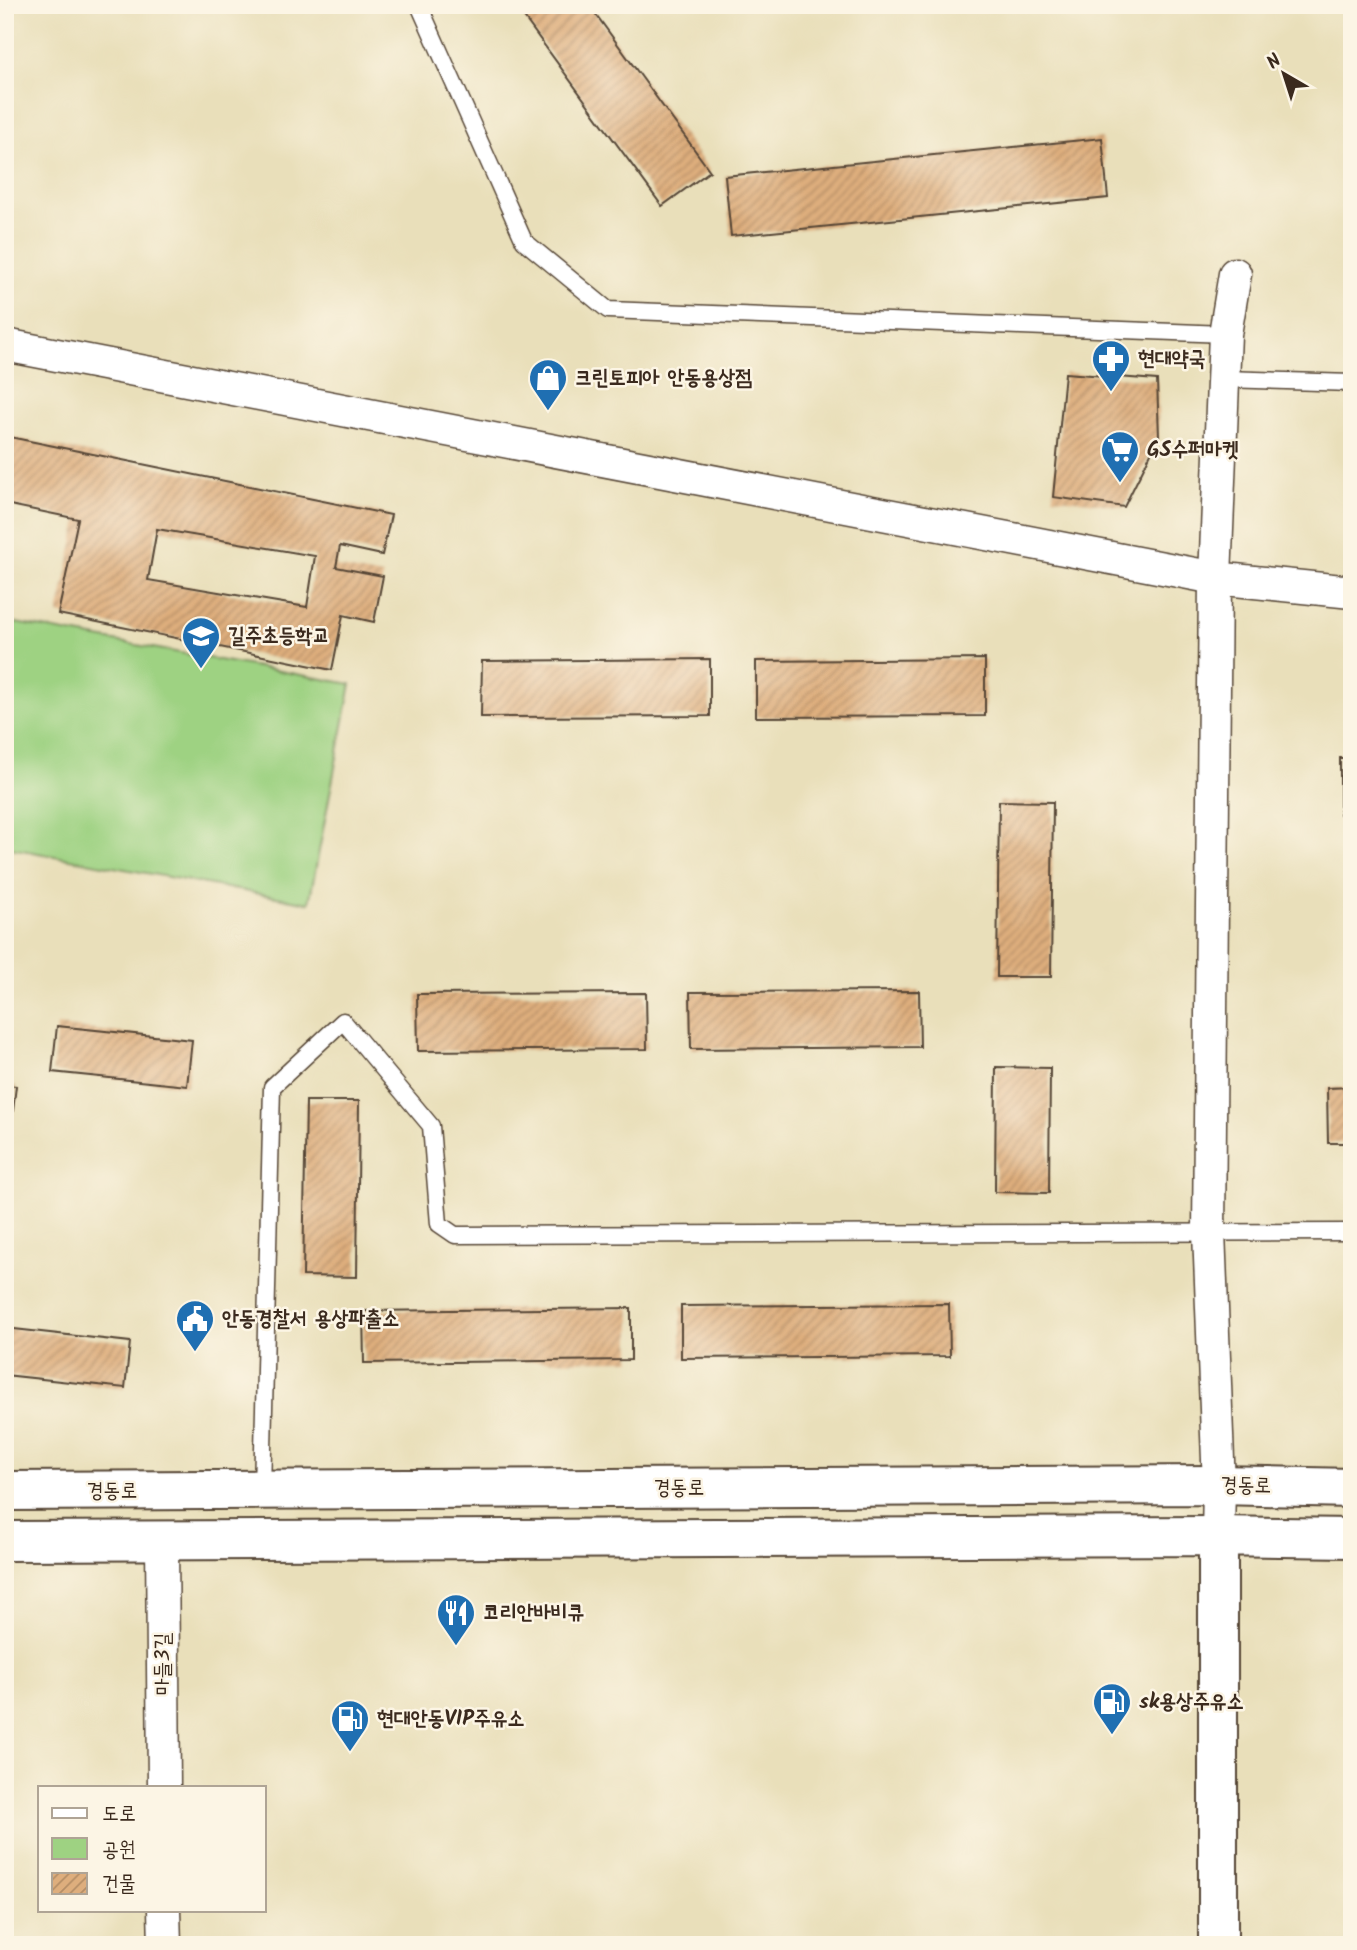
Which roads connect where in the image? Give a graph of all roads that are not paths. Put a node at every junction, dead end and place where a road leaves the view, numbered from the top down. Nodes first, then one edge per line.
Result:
1 (419, 5) edge
2 (1234, 274) dead end
3 (1225, 334) junction
4 (5, 345) edge
5 (1224, 379) junction
6 (1352, 383) edge
7 (1214, 578) junction
8 (1352, 592) edge
9 (1209, 1232) junction
10 (1352, 1232) edge
11 (1219, 1485) junction
12 (1352, 1489) edge
13 (262, 1490) junction
14 (5, 1492) edge
15 (1218, 1536) junction
16 (1352, 1538) edge
17 (5, 1541) edge
18 (162, 1542) junction
19 (164, 1786) edge
20 (164, 1912) edge
21 (164, 1945) edge
22 (1218, 1945) edge

1 - 3 lane
2 - 3 street
3 - 5 street
4 - 7 street
5 - 6 lane
5 - 7 street
7 - 8 street
7 - 9 street
9 - 10 lane
9 - 11 street
9 - 13 lane
11 - 12 street, 경동로
11 - 13 street, 경동로
11 - 15 street
13 - 14 street, 경동로
15 - 16 street
15 - 18 street
15 - 22 street
17 - 18 street
18 - 19 street, 마들3길
20 - 21 street

